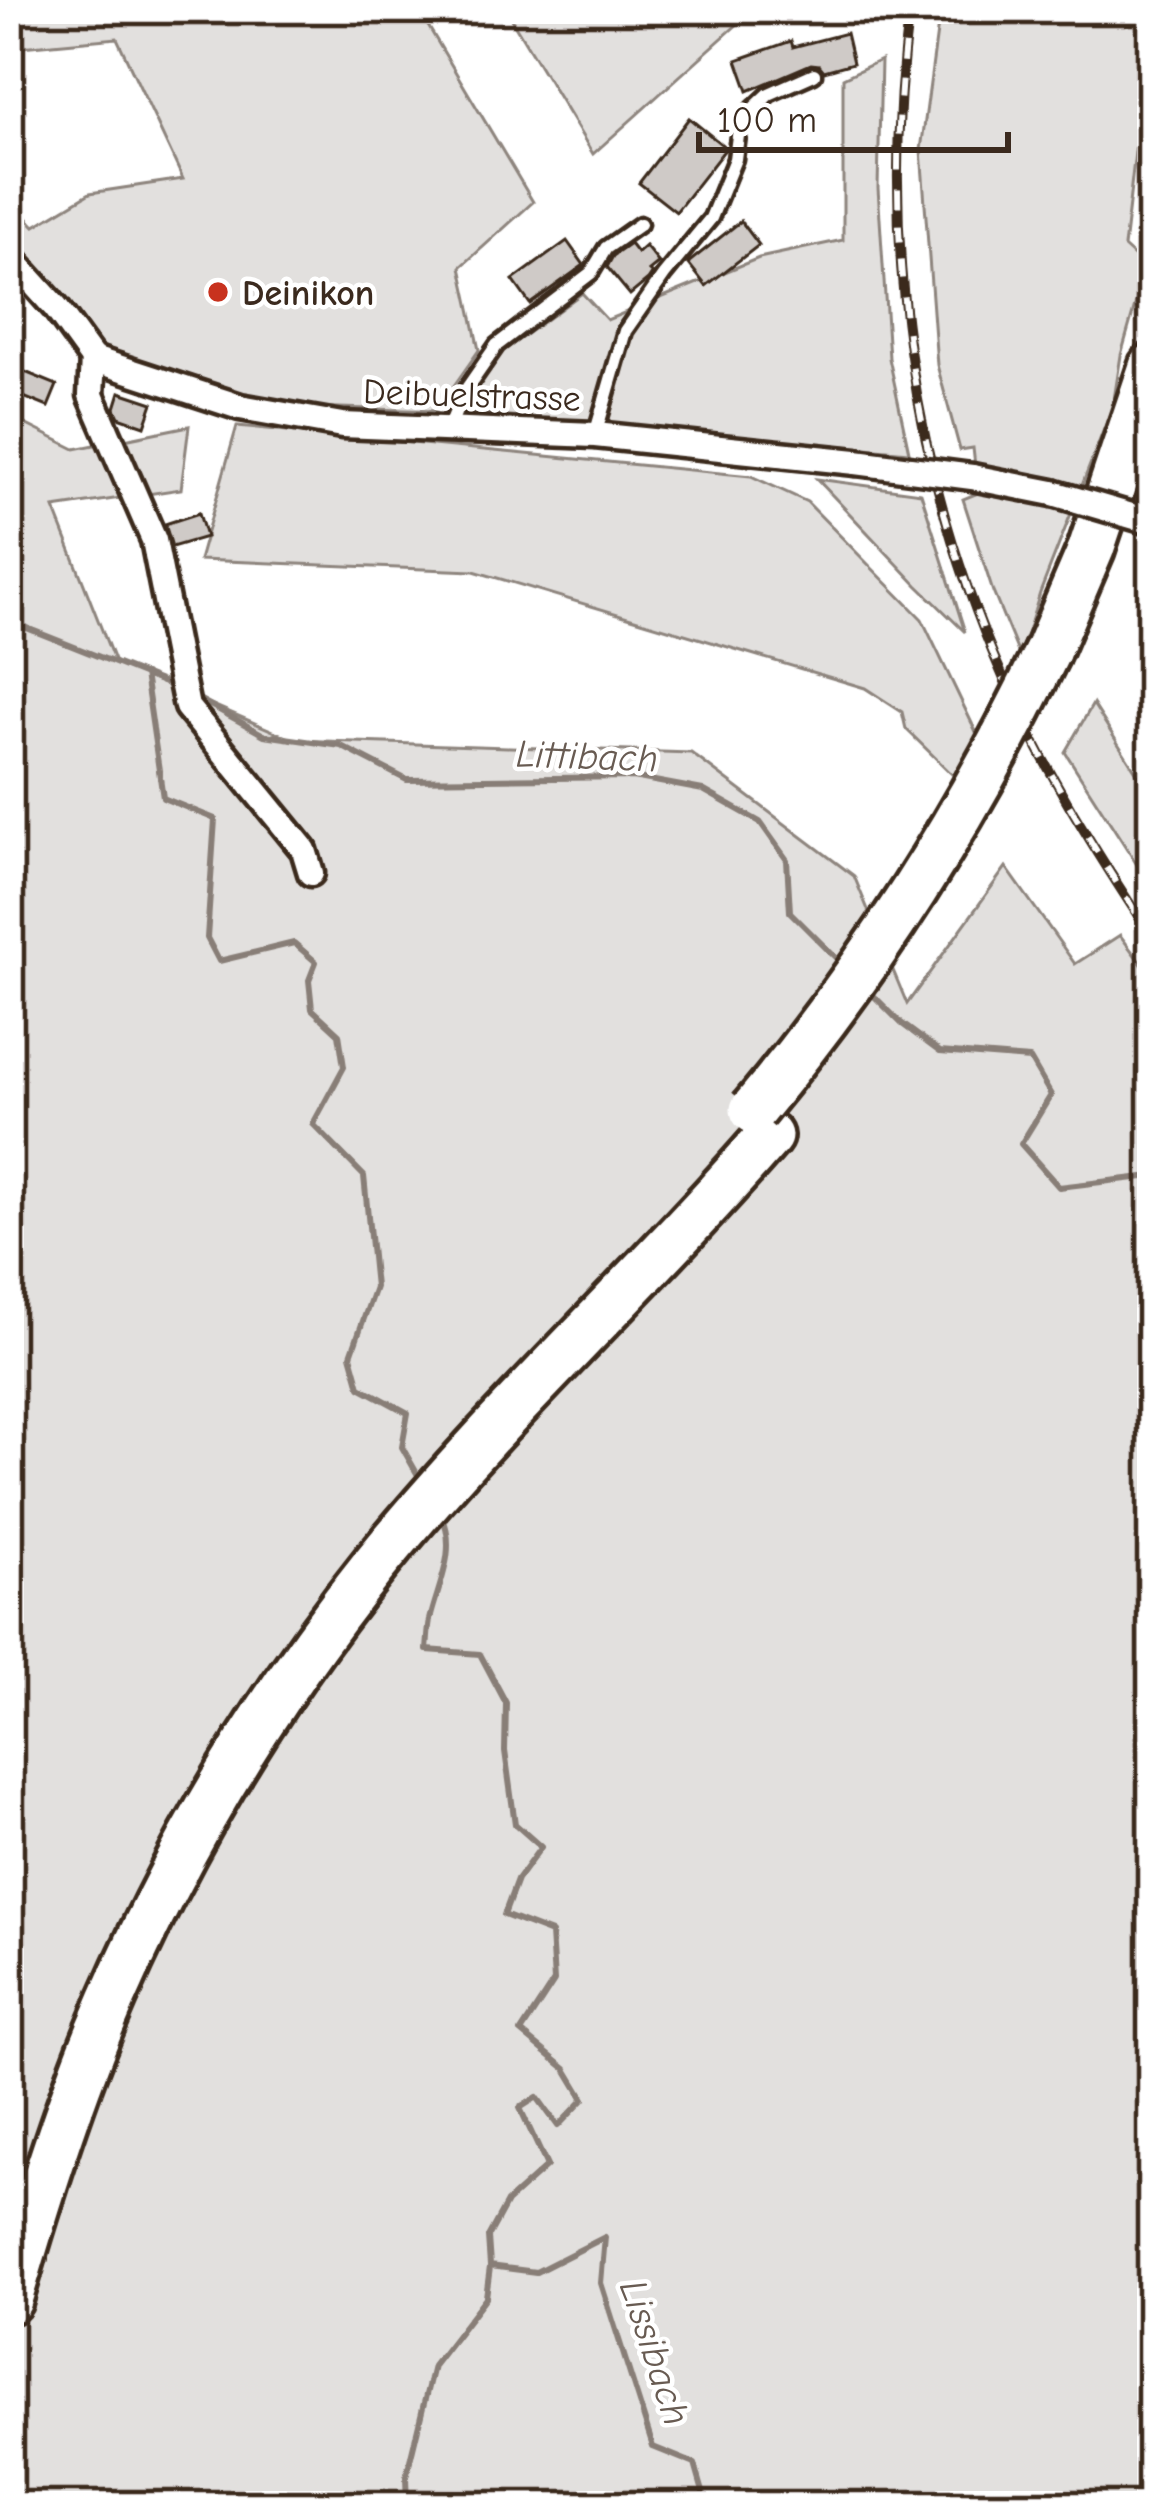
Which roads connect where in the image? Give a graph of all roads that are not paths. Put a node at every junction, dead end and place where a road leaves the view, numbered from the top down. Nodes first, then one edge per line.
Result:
1 (814, 74) dead end
2 (640, 224) dead end
3 (9, 256) edge
4 (93, 359) junction
5 (1152, 367) edge
6 (449, 428) junction
7 (595, 435) junction
8 (1152, 466) edge
9 (1152, 522) edge
10 (1056, 666) junction
11 (311, 873) dead end
12 (309, 1627) junction
13 (9, 2196) edge
14 (9, 2300) edge

1 - 7 lane
2 - 6 lane
3 - 4 street
4 - 6 street, Deibuelstrasse
4 - 11 street
5 - 10 highway
6 - 7 street, Deibuelstrasse
7 - 9 street, Deibuelstrasse, bridge
8 - 10 highway
10 - 12 highway
12 - 13 highway
12 - 14 highway

